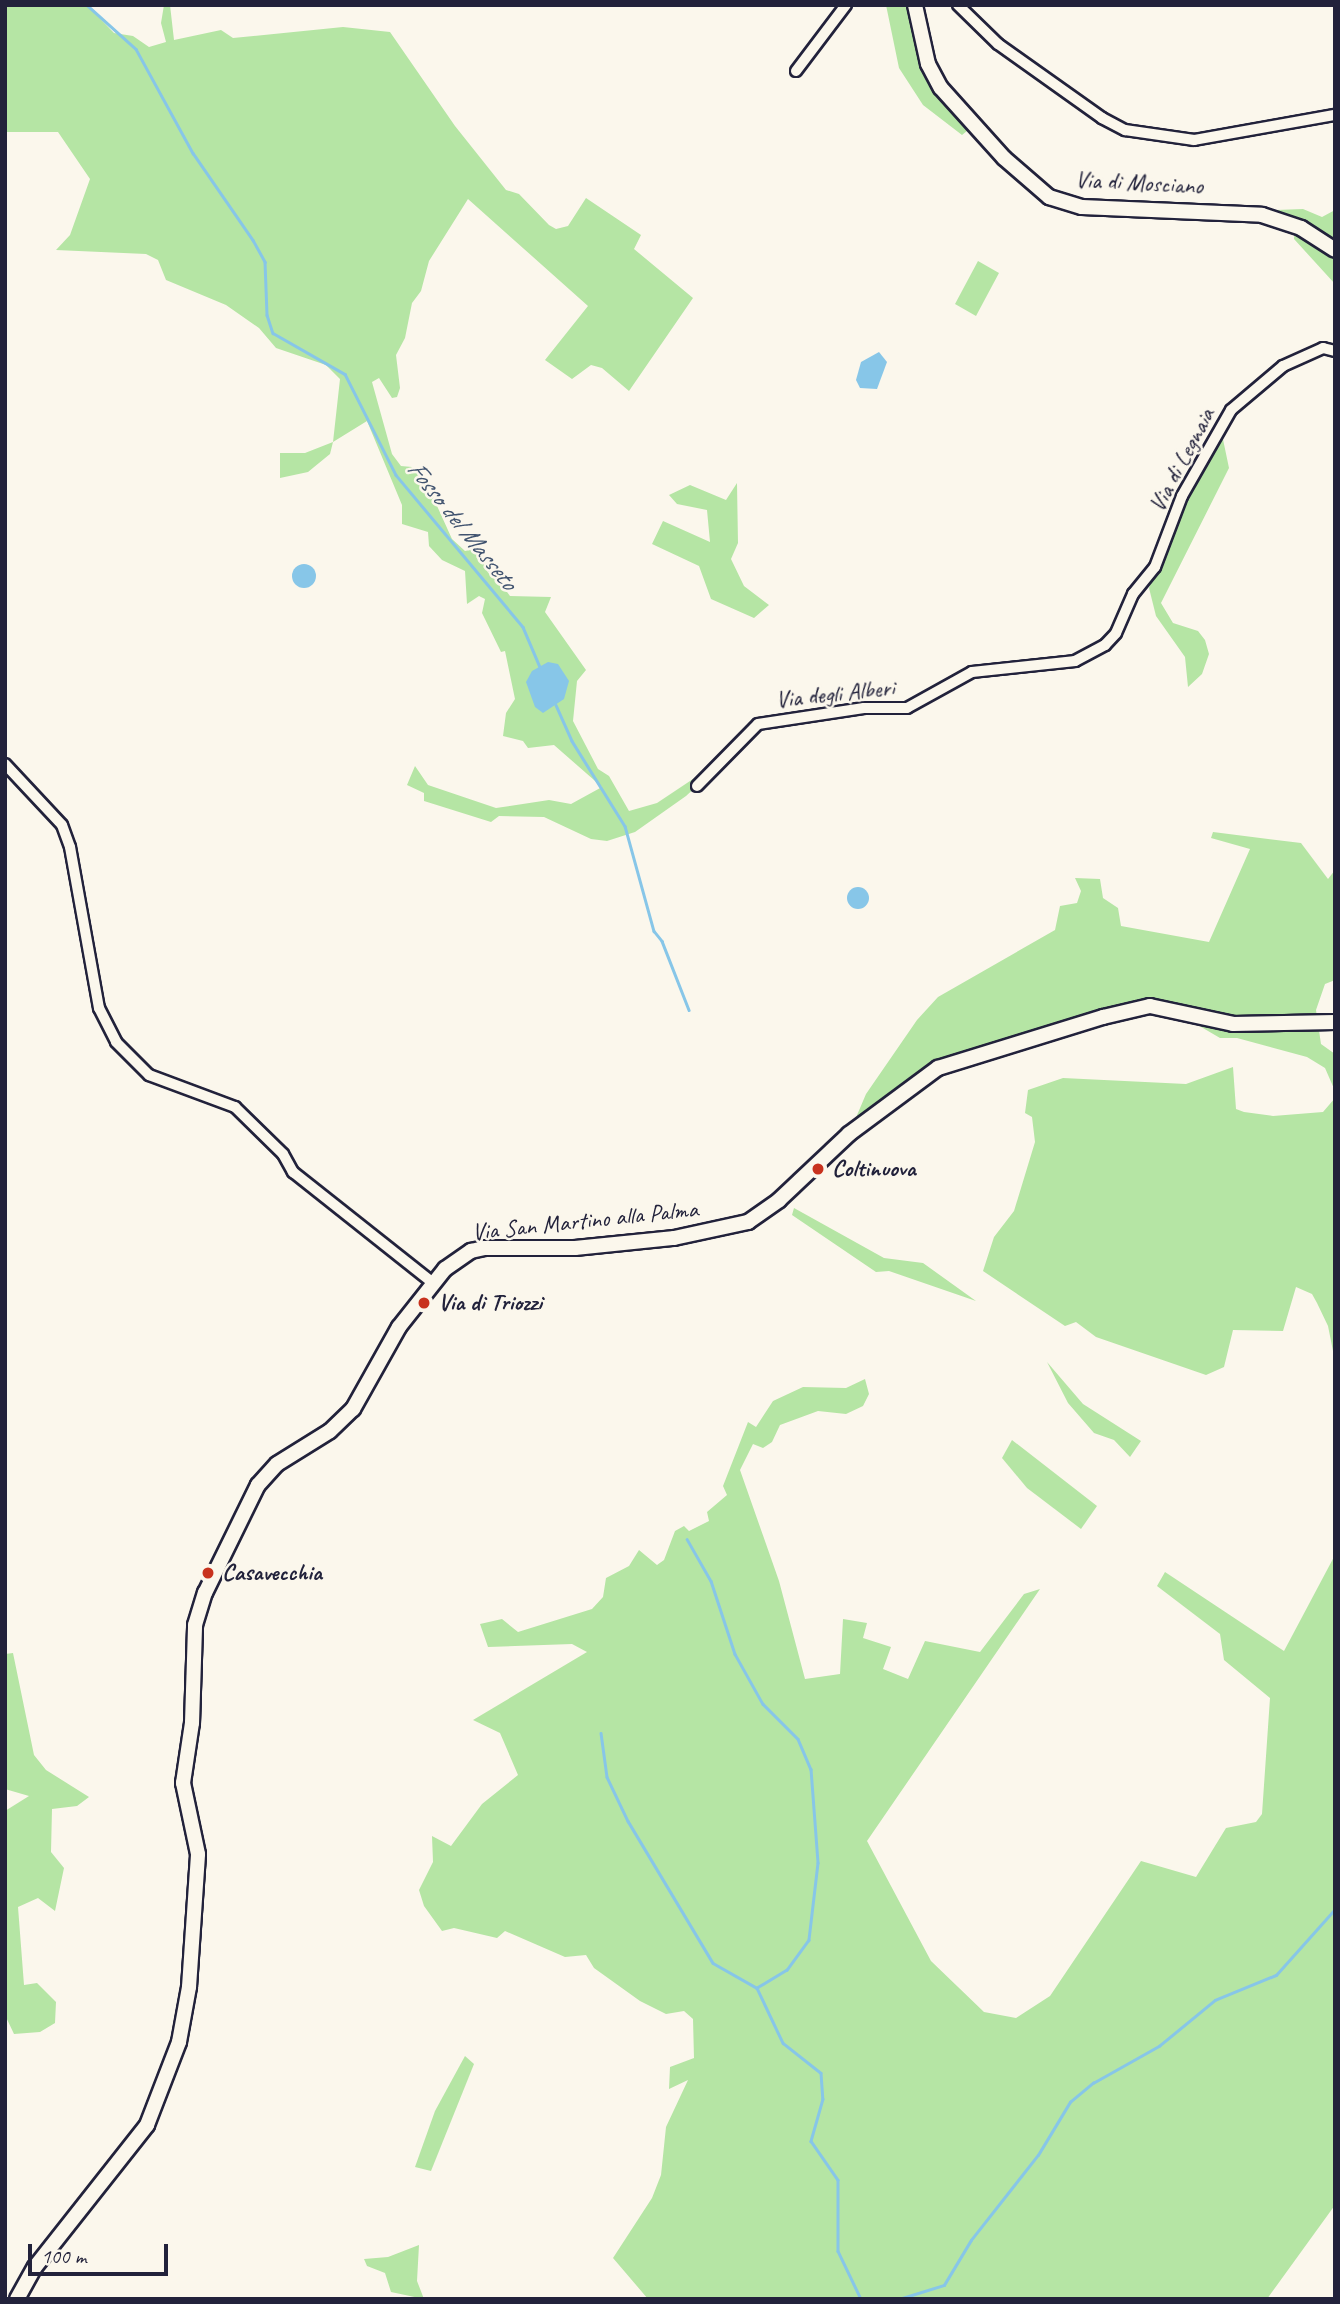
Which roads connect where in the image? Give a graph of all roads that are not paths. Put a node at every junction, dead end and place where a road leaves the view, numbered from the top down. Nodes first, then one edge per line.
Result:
1 (846, 5) edge
2 (915, 5) edge
3 (958, 5) edge
4 (796, 71) dead end
5 (1335, 115) edge
6 (1335, 250) edge
7 (1335, 351) edge
8 (1154, 567) joint
9 (5, 764) edge
10 (697, 786) dead end
11 (1335, 1022) edge
12 (433, 1283) junction
13 (17, 2299) edge

1 - 4 street
2 - 6 street, Via di Mosciano
3 - 5 street, Via di Mosciano
7 - 8 street, Via di Legnaia
8 - 10 street, Via degli Alberi
9 - 12 street
11 - 12 street, Via San Martino alla Palma
12 - 13 street, Via San Martino alla Palma

